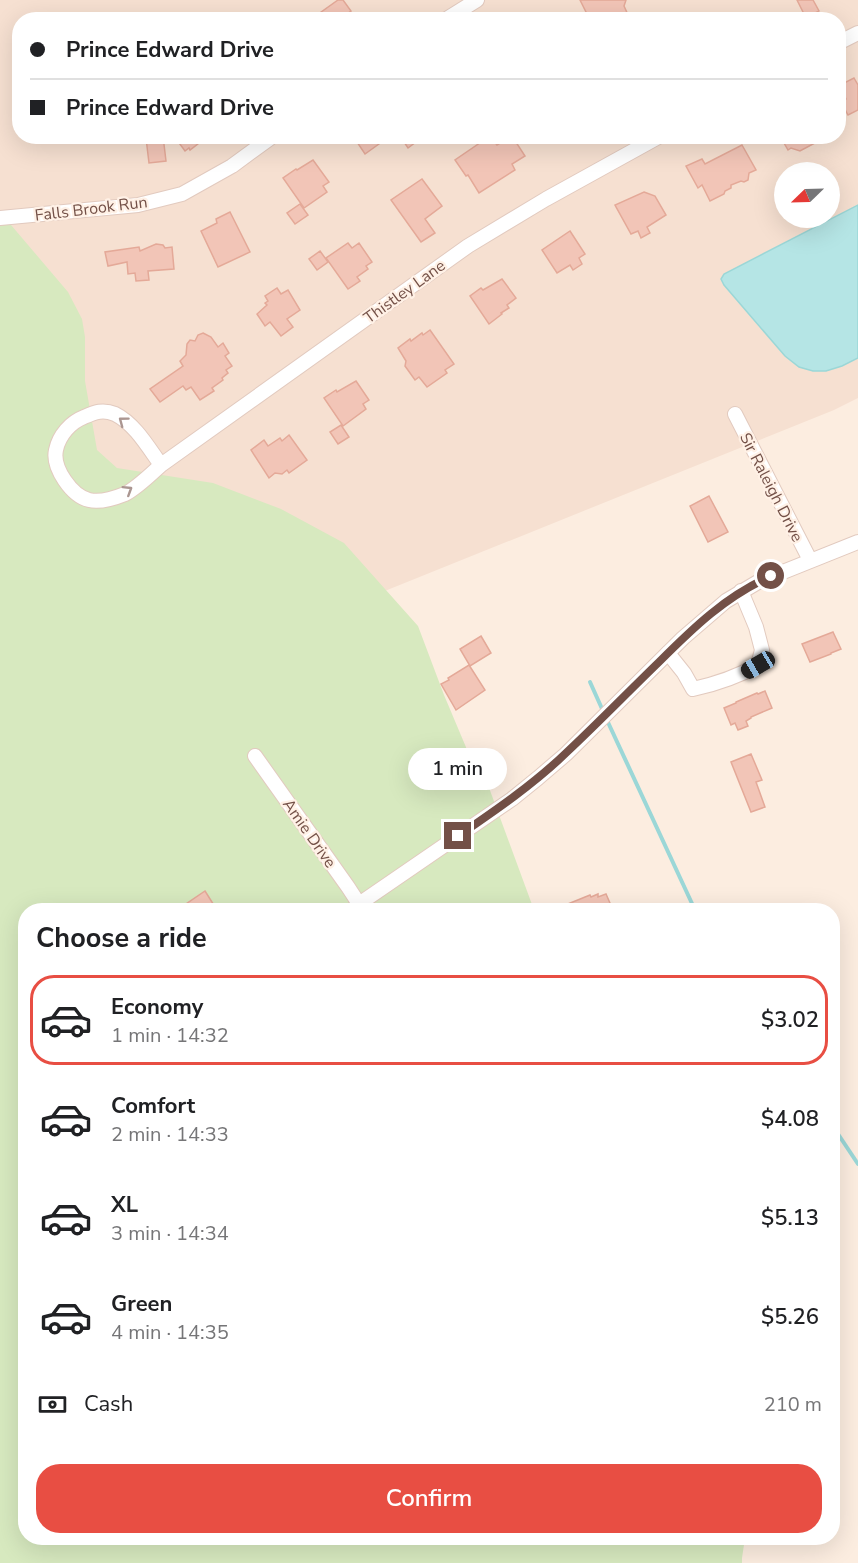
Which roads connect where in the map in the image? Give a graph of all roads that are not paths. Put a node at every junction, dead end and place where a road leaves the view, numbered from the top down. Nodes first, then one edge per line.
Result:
1 (477, 0) edge
2 (458, 12) edge
3 (262, 144) edge
4 (646, 144) edge
5 (0, 218) edge
6 (735, 414) dead end
7 (161, 465) junction
8 (858, 542) edge
9 (810, 560) junction
10 (741, 591) junction
11 (668, 653) junction
12 (255, 756) dead end
13 (355, 903) edge
14 (365, 903) edge

1 - 2 street
3 - 5 street, Falls Brook Run
4 - 7 street, Thistley Lane
6 - 9 street, Sir Raleigh Drive
7 -> 7 street, Thistley Lane
8 - 9 street
9 - 10 street
10 - 11 street
10 - 11 street
11 - 14 street
12 - 13 street, Amie Drive

